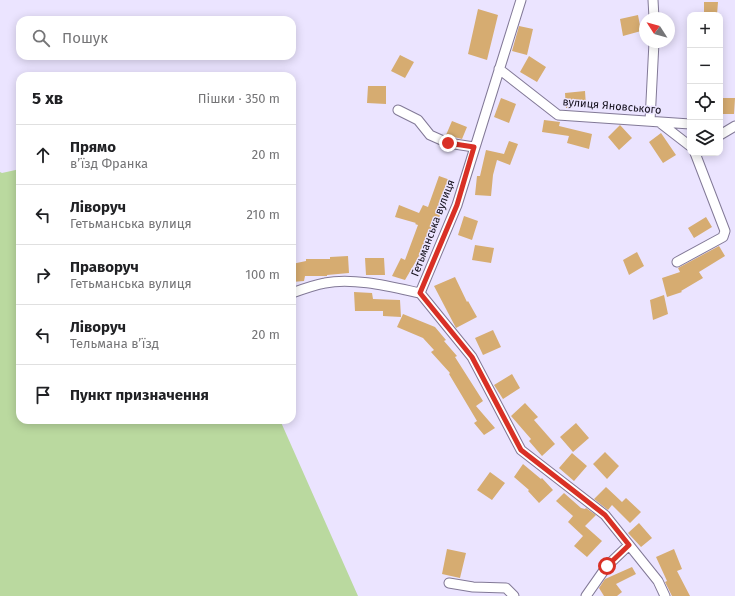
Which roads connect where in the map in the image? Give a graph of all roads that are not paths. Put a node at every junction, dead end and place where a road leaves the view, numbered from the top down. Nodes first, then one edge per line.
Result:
1 (521, 0) edge
2 (653, 0) edge
3 (654, 12) edge
4 (654, 48) edge
5 (499, 69) junction
6 (398, 110) dead end
7 (654, 121) junction
8 (687, 124) edge
9 (723, 126) edge
10 (735, 126) edge
11 (723, 133) edge
12 (687, 144) edge
13 (474, 147) junction
14 (696, 156) edge
15 (677, 262) dead end
16 (296, 292) edge
17 (420, 293) junction
18 (629, 545) junction
19 (449, 583) dead end
20 (514, 596) edge
21 (586, 596) edge
22 (665, 596) edge

1 - 5 street, Гетьманська вулиця
2 - 3 street
4 - 7 street
5 - 7 street, вулиця Яновського
5 - 13 street, Гетьманська вулиця
6 - 13 street
7 - 8 street, вулиця Яновського
7 - 12 street
9 - 10 street
10 - 11 street
13 - 17 street, Гетьманська вулиця
14 - 15 street
16 - 17 street
17 - 18 street, Гетьманська вулиця
18 - 21 street
18 - 22 street, Гетьманська вулиця
19 - 20 street

